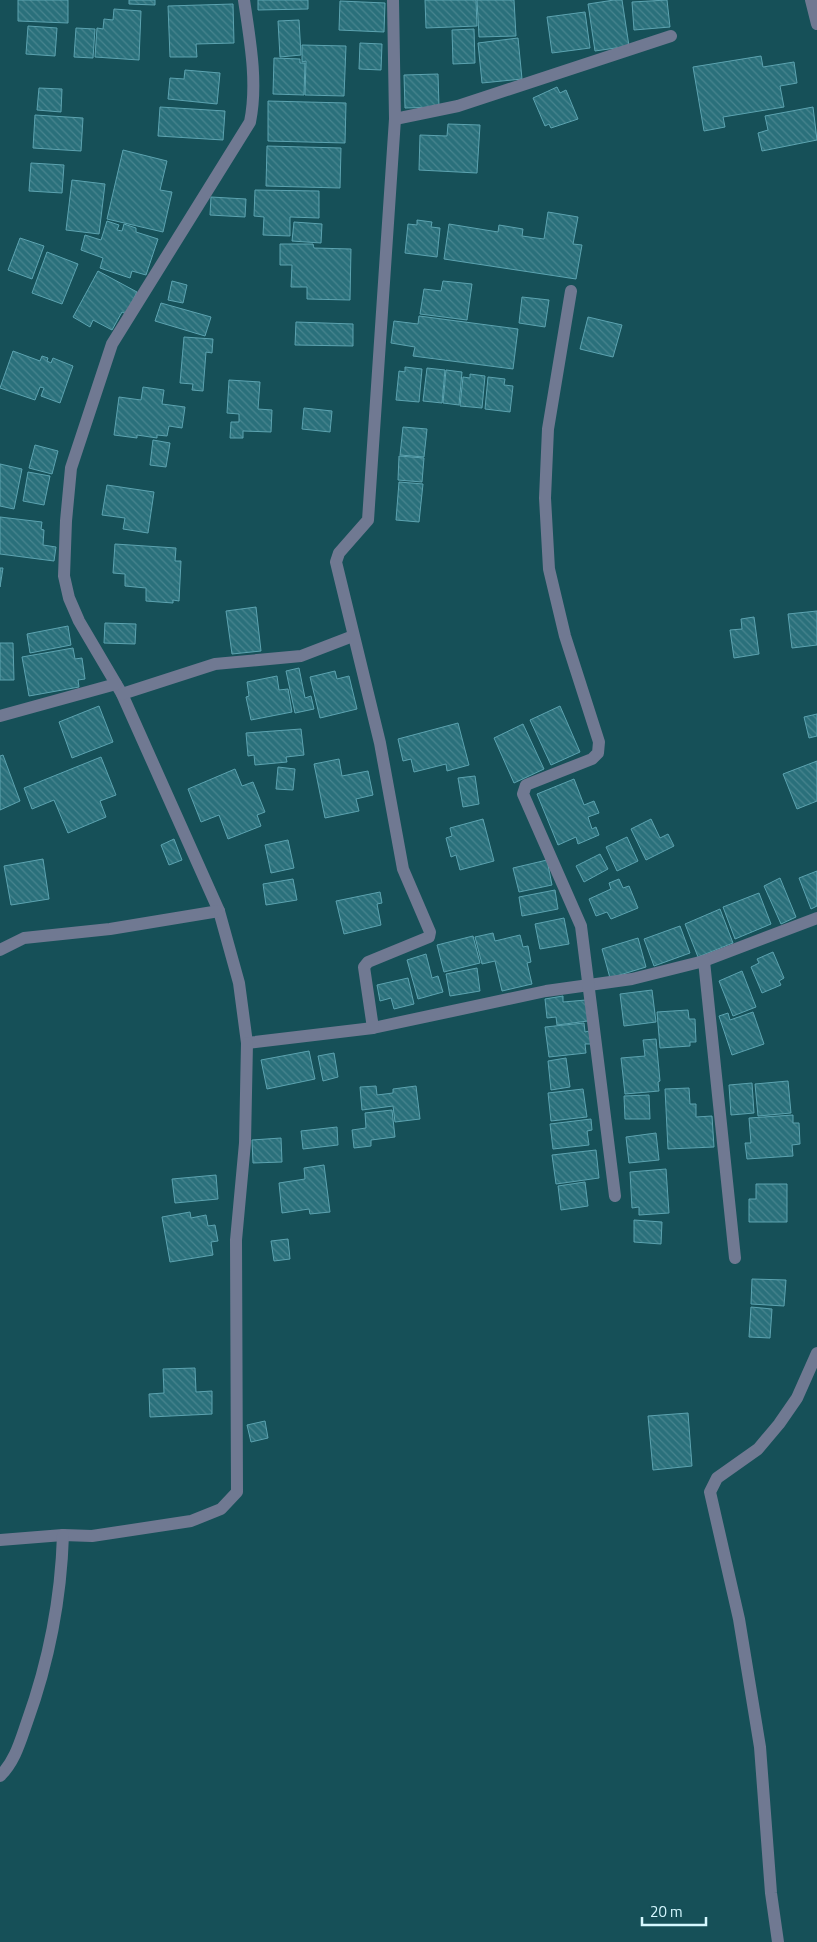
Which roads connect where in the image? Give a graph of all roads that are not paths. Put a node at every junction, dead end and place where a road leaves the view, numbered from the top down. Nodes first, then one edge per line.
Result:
1 (244, 0) edge
2 (393, 0) edge
3 (811, 0) edge
4 (817, 24) edge
5 (671, 36) dead end
6 (395, 119) junction
7 (570, 291) dead end
8 (353, 636) junction
9 (119, 689) junction
10 (0, 716) edge
11 (219, 911) junction
12 (817, 918) edge
13 (0, 950) edge
14 (704, 961) junction
15 (588, 985) junction
16 (373, 1028) junction
17 (247, 1043) junction
18 (615, 1196) dead end
19 (735, 1258) dead end
20 (817, 1353) edge
21 (63, 1535) junction
22 (0, 1540) edge
23 (0, 1776) edge
24 (778, 1942) edge

1 - 9 street
2 - 6 street
3 - 4 street
5 - 6 street
6 - 8 street
7 - 15 street
8 - 9 street
8 - 16 street
9 - 10 street
9 - 11 street
11 - 13 street
11 - 17 street
12 - 14 street
14 - 15 street
14 - 19 street
15 - 16 street
15 - 18 street
16 - 17 street
17 - 21 street
20 - 24 street
21 - 22 street
21 - 23 street

